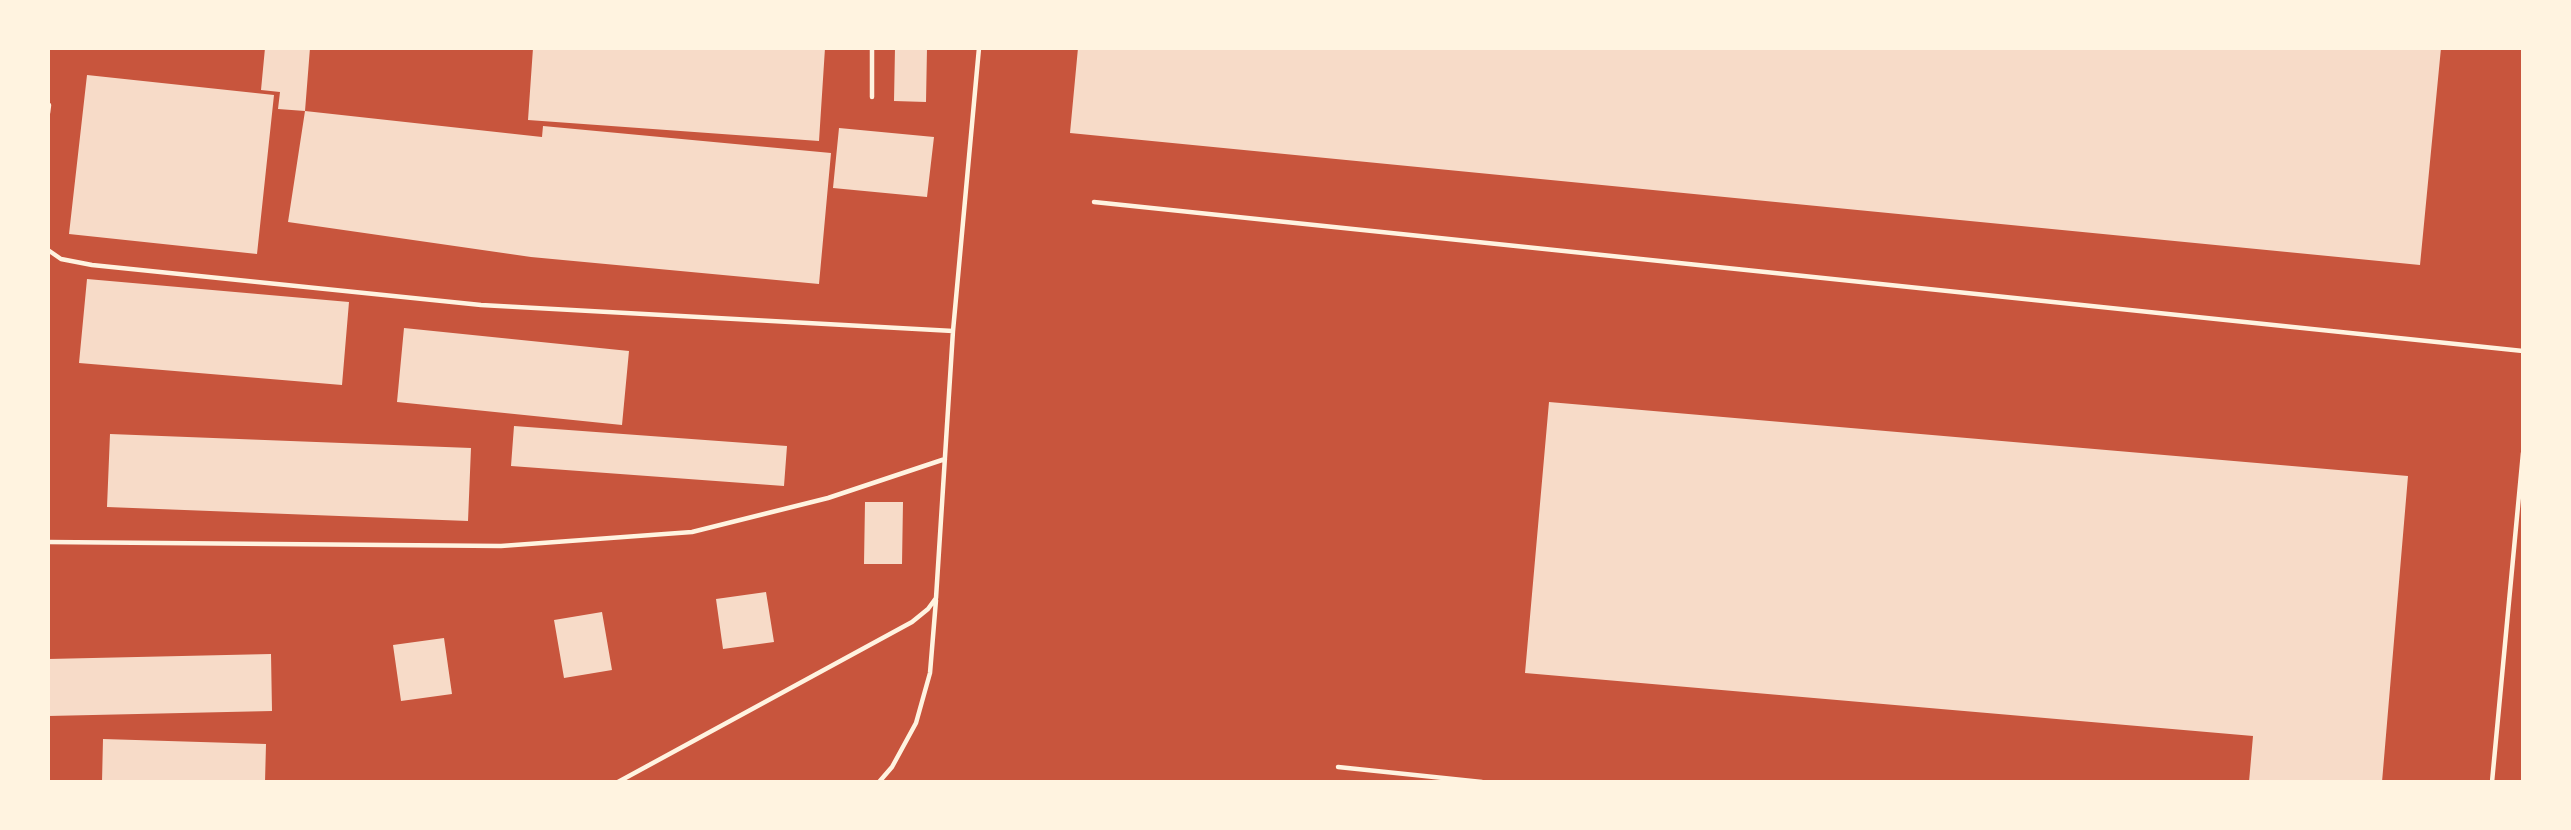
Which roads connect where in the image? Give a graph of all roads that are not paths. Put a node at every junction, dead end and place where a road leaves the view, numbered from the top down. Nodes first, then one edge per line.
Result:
1 (872, 48) edge
2 (979, 48) edge
3 (872, 97) dead end
4 (49, 105) edge
5 (48, 113) edge
6 (1094, 202) dead end
7 (48, 250) edge
8 (953, 331) junction
9 (2523, 351) edge
10 (2523, 453) edge
11 (945, 459) junction
12 (48, 542) edge
13 (936, 598) junction
14 (1338, 768) dead end
15 (618, 782) edge
16 (879, 782) edge
17 (1482, 782) edge
18 (2492, 782) edge

1 - 3 lane
2 - 8 lane
4 - 5 lane
6 - 9 lane
7 - 8 lane
8 - 11 lane
10 - 18 lane
11 - 12 lane
11 - 13 lane
13 - 15 lane
13 - 16 lane
14 - 17 lane

